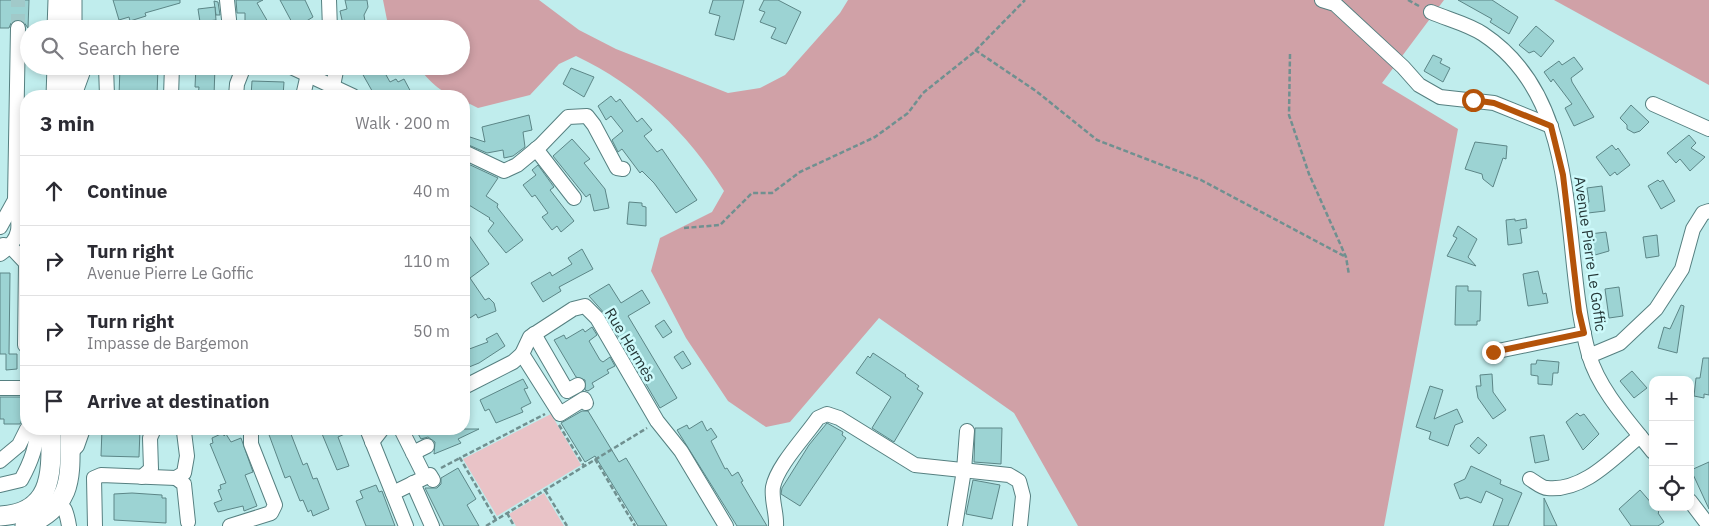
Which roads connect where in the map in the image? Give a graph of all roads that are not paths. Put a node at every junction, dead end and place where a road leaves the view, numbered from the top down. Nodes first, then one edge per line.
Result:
1 (50, 0) edge
2 (58, 0) edge
3 (72, 0) edge
4 (227, 0) edge
5 (329, 0) edge
6 (1322, 0) edge
7 (1430, 12) dead end
8 (50, 20) edge
9 (57, 20) edge
10 (72, 20) edge
11 (229, 20) edge
12 (330, 20) edge
13 (18, 28) tunnel mouth
14 (50, 75) edge
15 (57, 75) edge
16 (73, 75) edge
17 (81, 75) edge
18 (106, 75) edge
19 (172, 75) edge
20 (240, 75) edge
21 (308, 75) edge
22 (310, 75) edge
23 (335, 75) edge
24 (333, 86) junction
25 (50, 90) edge
26 (56, 90) edge
27 (74, 90) edge
28 (76, 90) edge
29 (107, 90) edge
30 (171, 90) edge
31 (236, 90) edge
32 (304, 90) edge
33 (341, 90) edge
34 (1653, 104) dead end
35 (1551, 126) junction
36 (1709, 129) edge
37 (536, 149) junction
38 (470, 155) edge
39 (623, 170) dead end
40 (574, 198) dead end
41 (15, 200) junction
42 (1709, 211) edge
43 (0, 226) edge
44 (3, 248) edge
45 (20, 259) edge
46 (1584, 333) junction
47 (534, 334) junction
48 (1493, 352) dead end
49 (522, 354) junction
50 (1589, 356) junction
51 (0, 381) edge
52 (20, 381) edge
53 (470, 384) edge
54 (578, 385) dead end
55 (0, 388) edge
56 (20, 388) edge
57 (586, 402) dead end
58 (967, 431) dead end
59 (24, 435) edge
60 (37, 435) edge
61 (51, 435) edge
62 (70, 435) edge
63 (81, 435) edge
64 (151, 435) edge
65 (184, 435) edge
66 (251, 435) edge
67 (370, 435) edge
68 (404, 435) edge
69 (1640, 436) junction
70 (426, 446) dead end
71 (1649, 447) edge
72 (70, 453) junction
73 (413, 453) junction
74 (0, 461) edge
75 (964, 470) junction
76 (142, 477) junction
77 (176, 478) junction
78 (1530, 479) dead end
79 (413, 483) junction
80 (0, 485) edge
81 (393, 493) junction
82 (60, 503) junction
83 (1694, 506) edge
84 (42, 509) edge
85 (0, 516) edge
86 (188, 522) dead end
87 (25, 526) edge
88 (69, 526) edge
89 (95, 526) edge
90 (230, 526) edge
91 (406, 526) edge
92 (432, 526) edge
93 (726, 526) edge
94 (776, 526) edge
95 (955, 526) edge
96 (1020, 526) edge
97 (1709, 526) edge

1 - 8 street
2 - 9 main road
3 - 10 main road
4 - 11 street
5 - 12 street
6 - 35 street
7 - 35 street, Avenue Pierre Le Goffic
13 - 41 street
14 - 25 street
15 - 26 main road
16 - 27 main road
17 - 28 street
18 - 29 street
19 - 30 street
20 - 31 street
21 - 32 street
22 - 24 street
23 - 24 street
24 - 33 street
34 - 36 street
35 - 46 street, Avenue Pierre Le Goffic
37 - 38 street
37 - 39 street
37 - 40 street
41 - 43 street
41 - 44 street
42 - 50 street
44 - 45 street
46 - 48 street
46 - 50 street, Avenue Pierre Le Goffic
47 - 49 street, Rue Hermès
47 - 54 street
47 - 93 street, Rue Hermès
49 - 53 street, Rue Hermès
49 - 57 street
50 - 69 street, Avenue Pierre Le Goffic
51 - 52 street
55 - 56 street
58 - 75 street
59 - 74 street
60 - 80 street
61 - 84 main road
62 - 72 main road
63 - 72 street
64 - 76 street
65 - 77 street
66 - 90 street
67 - 81 street
68 - 73 street
69 - 71 street, Avenue Pierre Le Goffic
69 - 78 street
70 - 73 street
72 - 82 main road
73 - 79 street
75 - 94 street
75 - 95 street
75 - 96 street
76 - 77 street
76 - 89 street
77 - 86 street
79 - 81 street
79 - 92 street
81 - 91 street
82 - 84 main road
82 - 88 street
83 - 97 street
84 - 85 main road
84 - 87 main road

